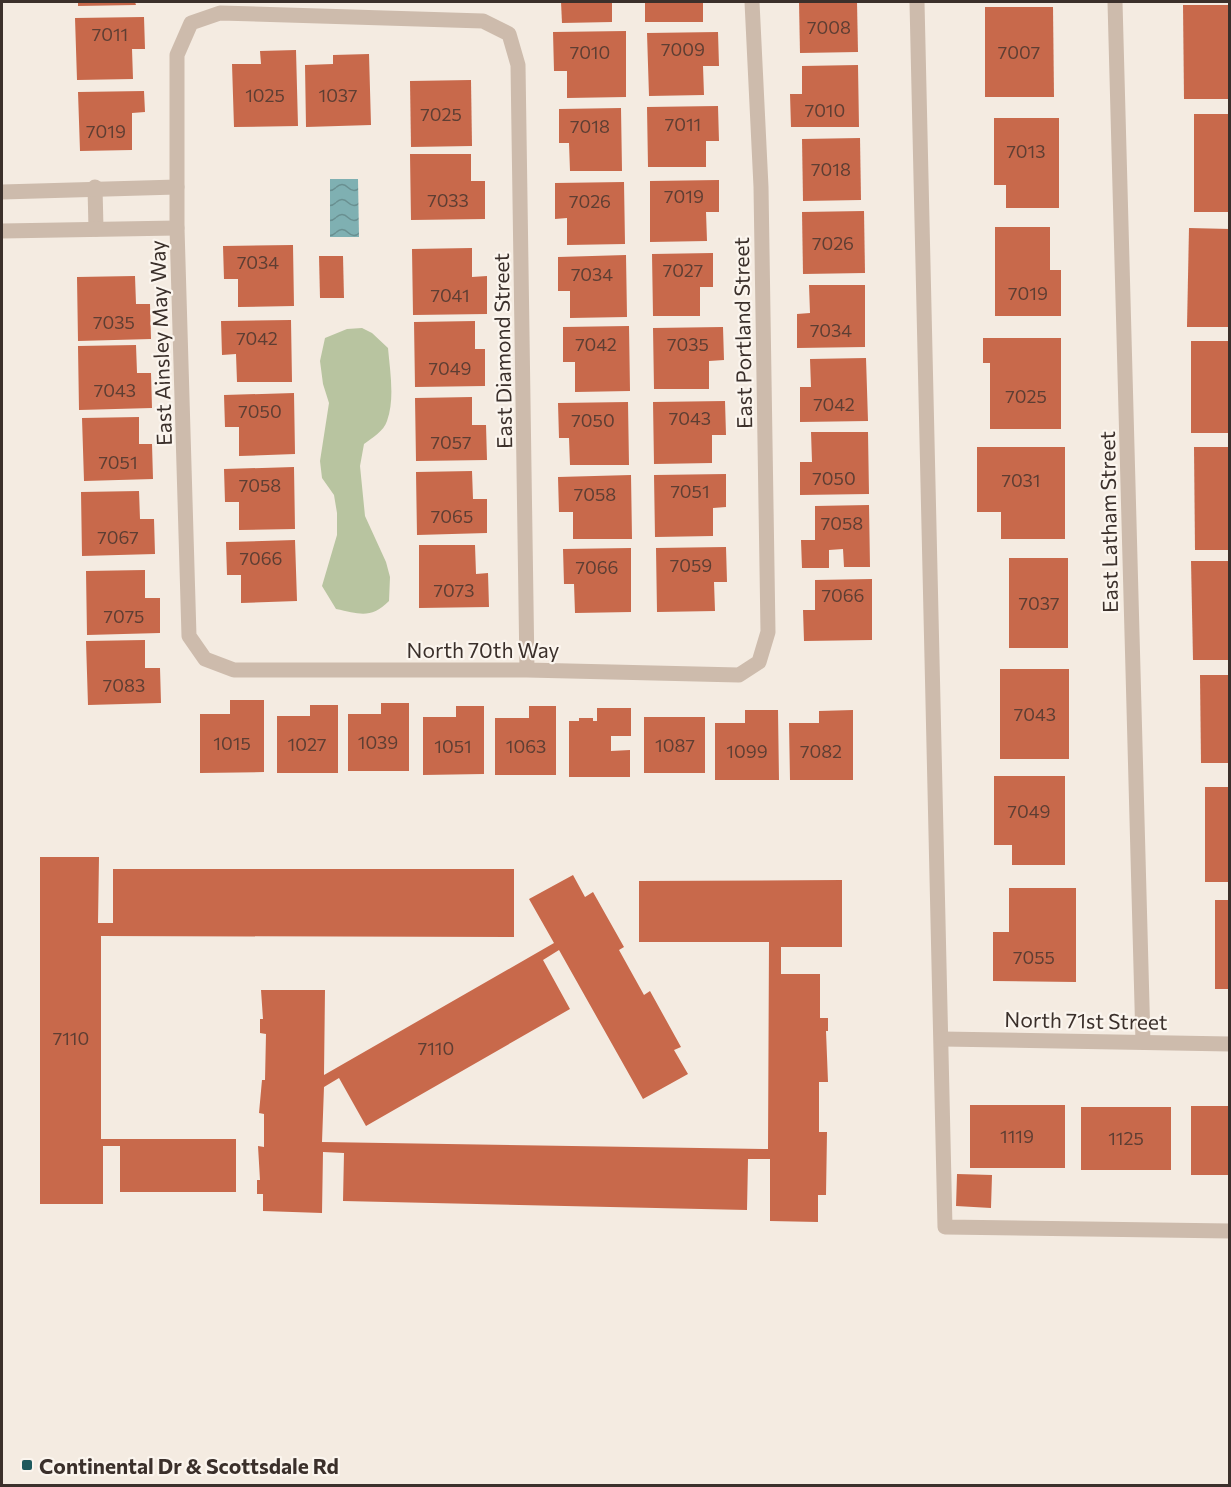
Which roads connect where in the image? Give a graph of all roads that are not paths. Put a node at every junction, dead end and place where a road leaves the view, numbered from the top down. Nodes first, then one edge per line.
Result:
1 (752, 2) edge
2 (917, 2) edge
3 (1115, 2) edge
4 (191, 23) joint
5 (95, 187) junction
6 (177, 187) junction
7 (2, 192) edge
8 (177, 228) junction
9 (96, 229) junction
10 (2, 231) edge
11 (205, 659) joint
12 (759, 662) joint
13 (527, 670) junction
14 (942, 1039) junction
15 (1143, 1042) junction
16 (1230, 1044) edge
17 (1230, 1231) edge

1 - 12 street, East Portland Street
2 - 14 street
3 - 15 street, East Latham Street
4 - 6 street, East Ainsley May Way
4 - 13 street, East Diamond Street
5 - 6 street
5 - 7 street
5 - 9 street
6 - 8 street, East Ainsley May Way
8 - 9 street
8 - 11 street, East Ainsley May Way
9 - 10 street
11 - 13 street, North 70th Way
12 - 13 street, North 70th Way
14 - 15 street, North 71st Street
14 - 17 street
15 - 16 street, North 71st Street

